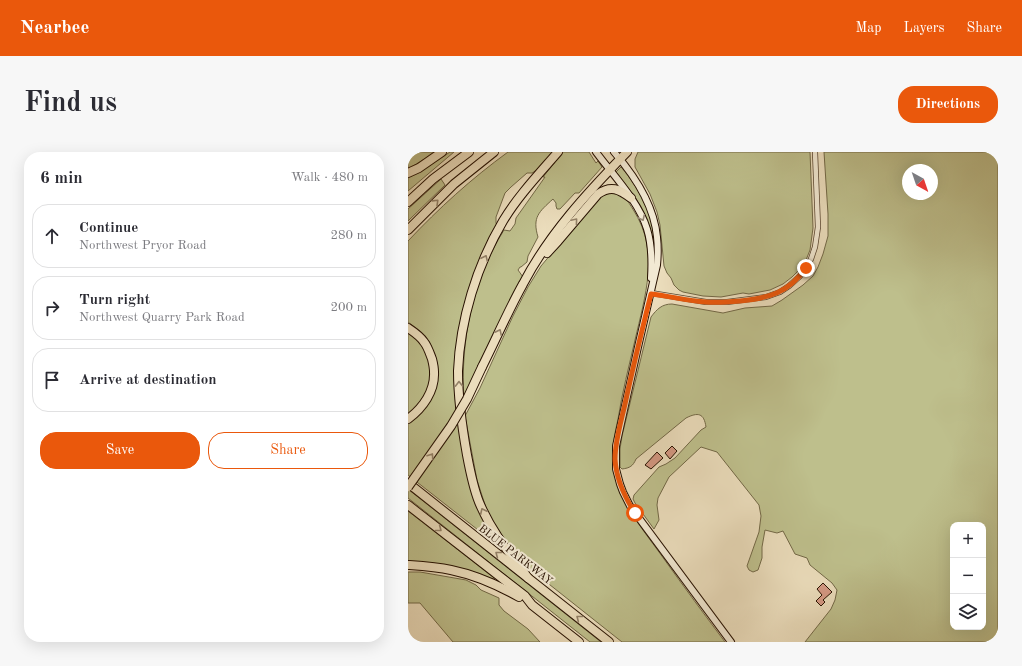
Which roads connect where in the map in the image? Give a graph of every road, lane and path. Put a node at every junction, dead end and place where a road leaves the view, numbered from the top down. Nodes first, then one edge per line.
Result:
1 (442, 152) edge
2 (469, 152) edge
3 (494, 152) edge
4 (558, 152) edge
5 (596, 152) edge
6 (614, 152) edge
7 (627, 152) edge
8 (815, 152) edge
9 (620, 159) junction
10 (610, 170) junction
11 (408, 173) edge
12 (631, 198) junction
13 (408, 202) edge
14 (408, 230) edge
15 (530, 271) junction
16 (651, 294) junction
17 (408, 328) edge
18 (408, 419) edge
19 (408, 483) edge
20 (408, 487) edge
21 (408, 505) edge
22 (408, 565) edge
23 (528, 578) junction
24 (532, 605) junction
25 (579, 642) edge
26 (609, 642) edge
27 (731, 642) edge

1 - 11 highway
2 - 13 highway
14 -> 3 highway
23 -> 4 highway
5 - 10 main road
6 - 9 main road
7 - 9 highway
8 - 16 street
9 - 10 highway
9 - 16 main road
10 - 12 main road
10 - 15 highway
15 -> 12 highway
12 -> 16 main road
20 -> 15 highway, bridge
16 - 27 main road
17 - 18 highway
23 -> 19 highway, BLUE PARKWAY
21 -> 24 highway
22 - 24 highway
26 -> 23 highway, BLUE PARKWAY
24 - 25 highway

